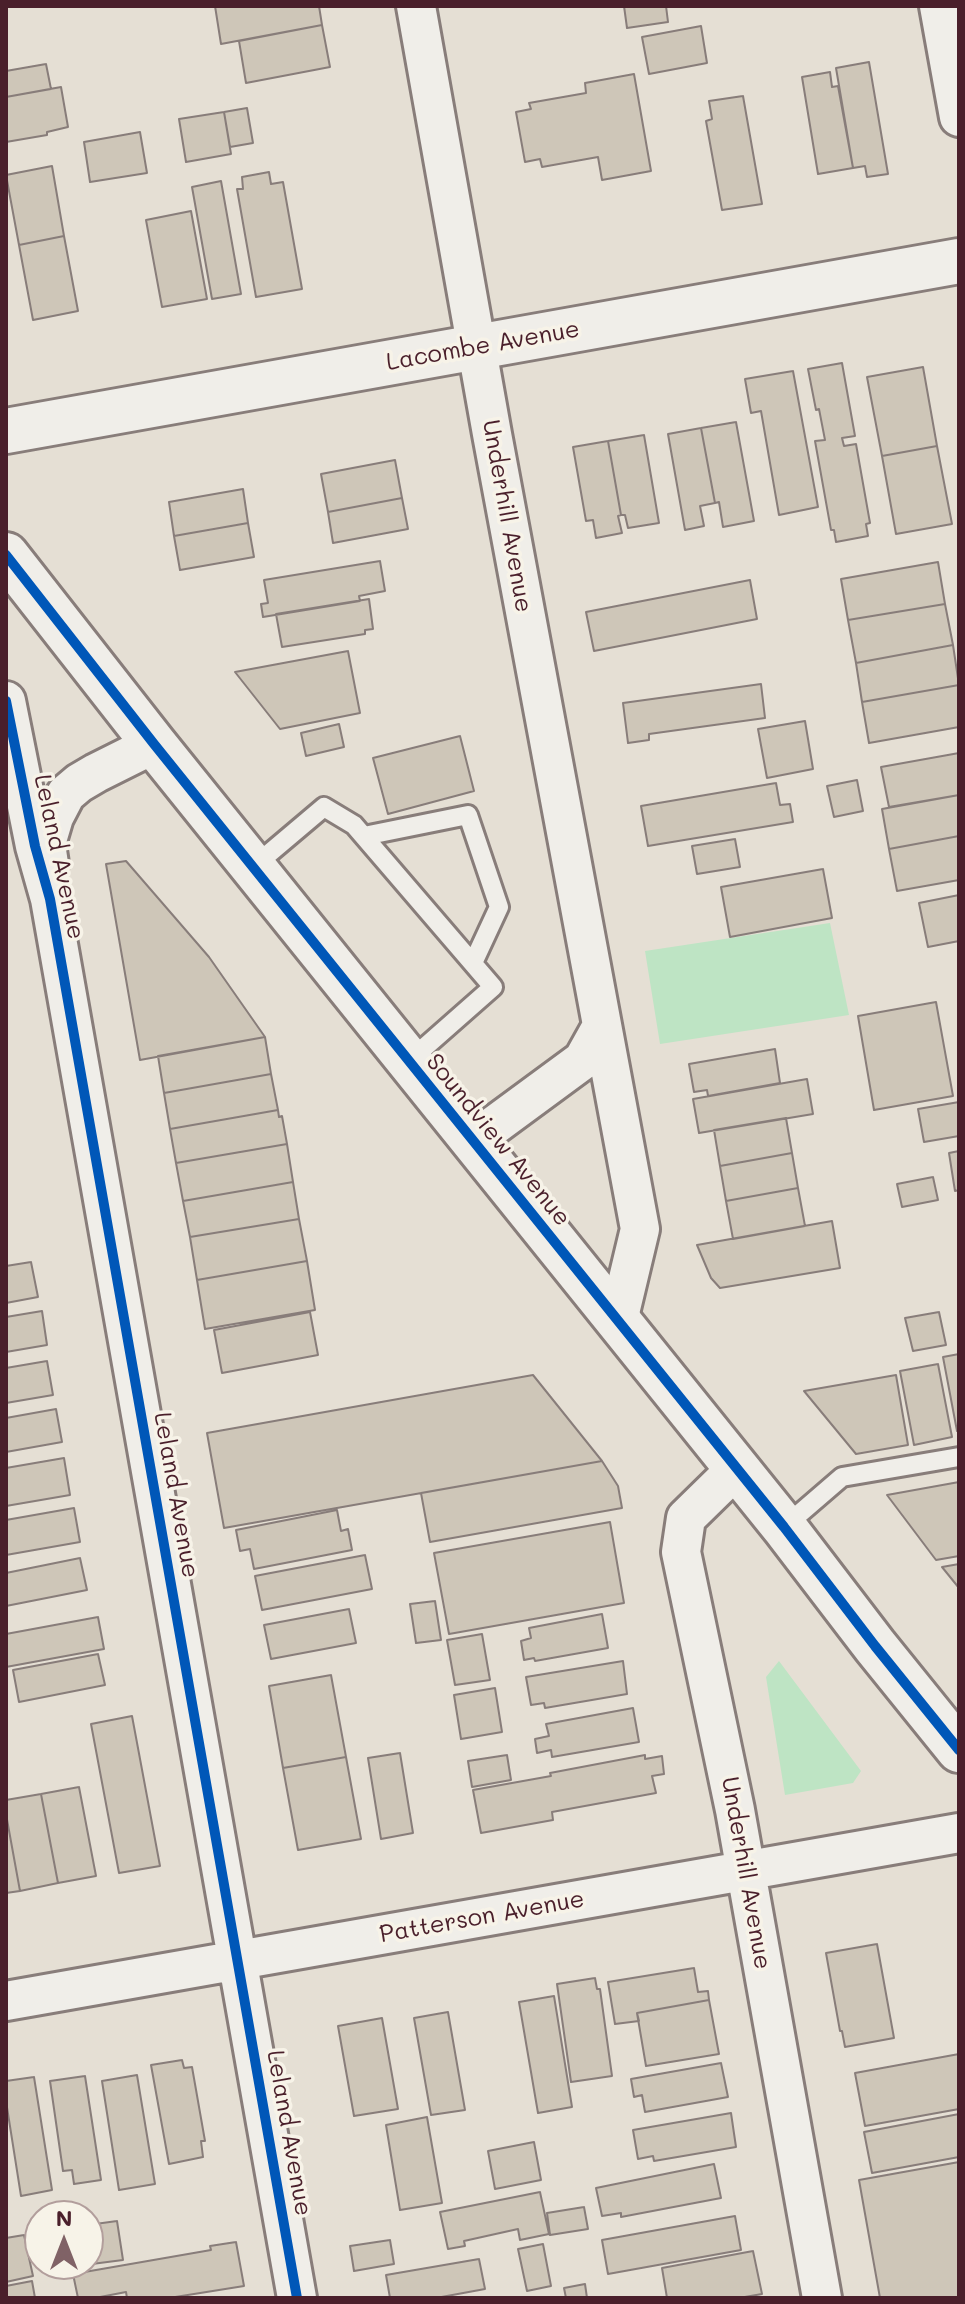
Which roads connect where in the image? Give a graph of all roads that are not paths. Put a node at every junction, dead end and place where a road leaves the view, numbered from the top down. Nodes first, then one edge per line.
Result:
1 (416, 6) edge
2 (939, 6) edge
3 (959, 117) edge
4 (959, 261) edge
5 (477, 346) junction
6 (6, 431) edge
7 (6, 555) edge
8 (6, 701) edge
9 (154, 744) junction
10 (364, 836) junction
11 (253, 867) junction
12 (50, 899) junction
13 (473, 963) junction
14 (602, 1026) junction
15 (409, 1061) junction
16 (473, 1141) junction
17 (618, 1321) junction
18 (959, 1457) edge
19 (736, 1469) junction
20 (784, 1527) junction
21 (959, 1750) edge
22 (959, 1833) edge
23 (746, 1870) junction
24 (238, 1961) junction
25 (6, 2001) edge
26 (297, 2298) edge
27 (822, 2298) edge

1 - 5 street, Underhill Avenue
2 - 3 street
4 - 5 main road, Lacombe Avenue
5 - 6 main road, Lacombe Avenue
5 - 14 street, Underhill Avenue
7 - 9 main road, Soundview Avenue
8 - 12 street, Leland Avenue
9 - 11 main road, Soundview Avenue
9 - 12 street, Leland Avenue
10 - 11 lane
10 - 13 lane
10 - 13 lane
11 - 15 main road, Soundview Avenue
12 - 24 street, Leland Avenue
13 - 15 lane
14 - 16 street
14 - 17 street, Underhill Avenue
15 - 16 main road, Soundview Avenue
16 - 17 main road, Soundview Avenue
17 - 19 main road, Soundview Avenue
18 - 20 lane
19 - 20 main road, Soundview Avenue
19 - 23 street, Underhill Avenue
20 - 21 main road, Soundview Avenue
22 - 23 street, Patterson Avenue
23 - 24 street, Patterson Avenue
23 - 27 street, Underhill Avenue
24 - 25 street, Patterson Avenue
24 - 26 street, Leland Avenue

